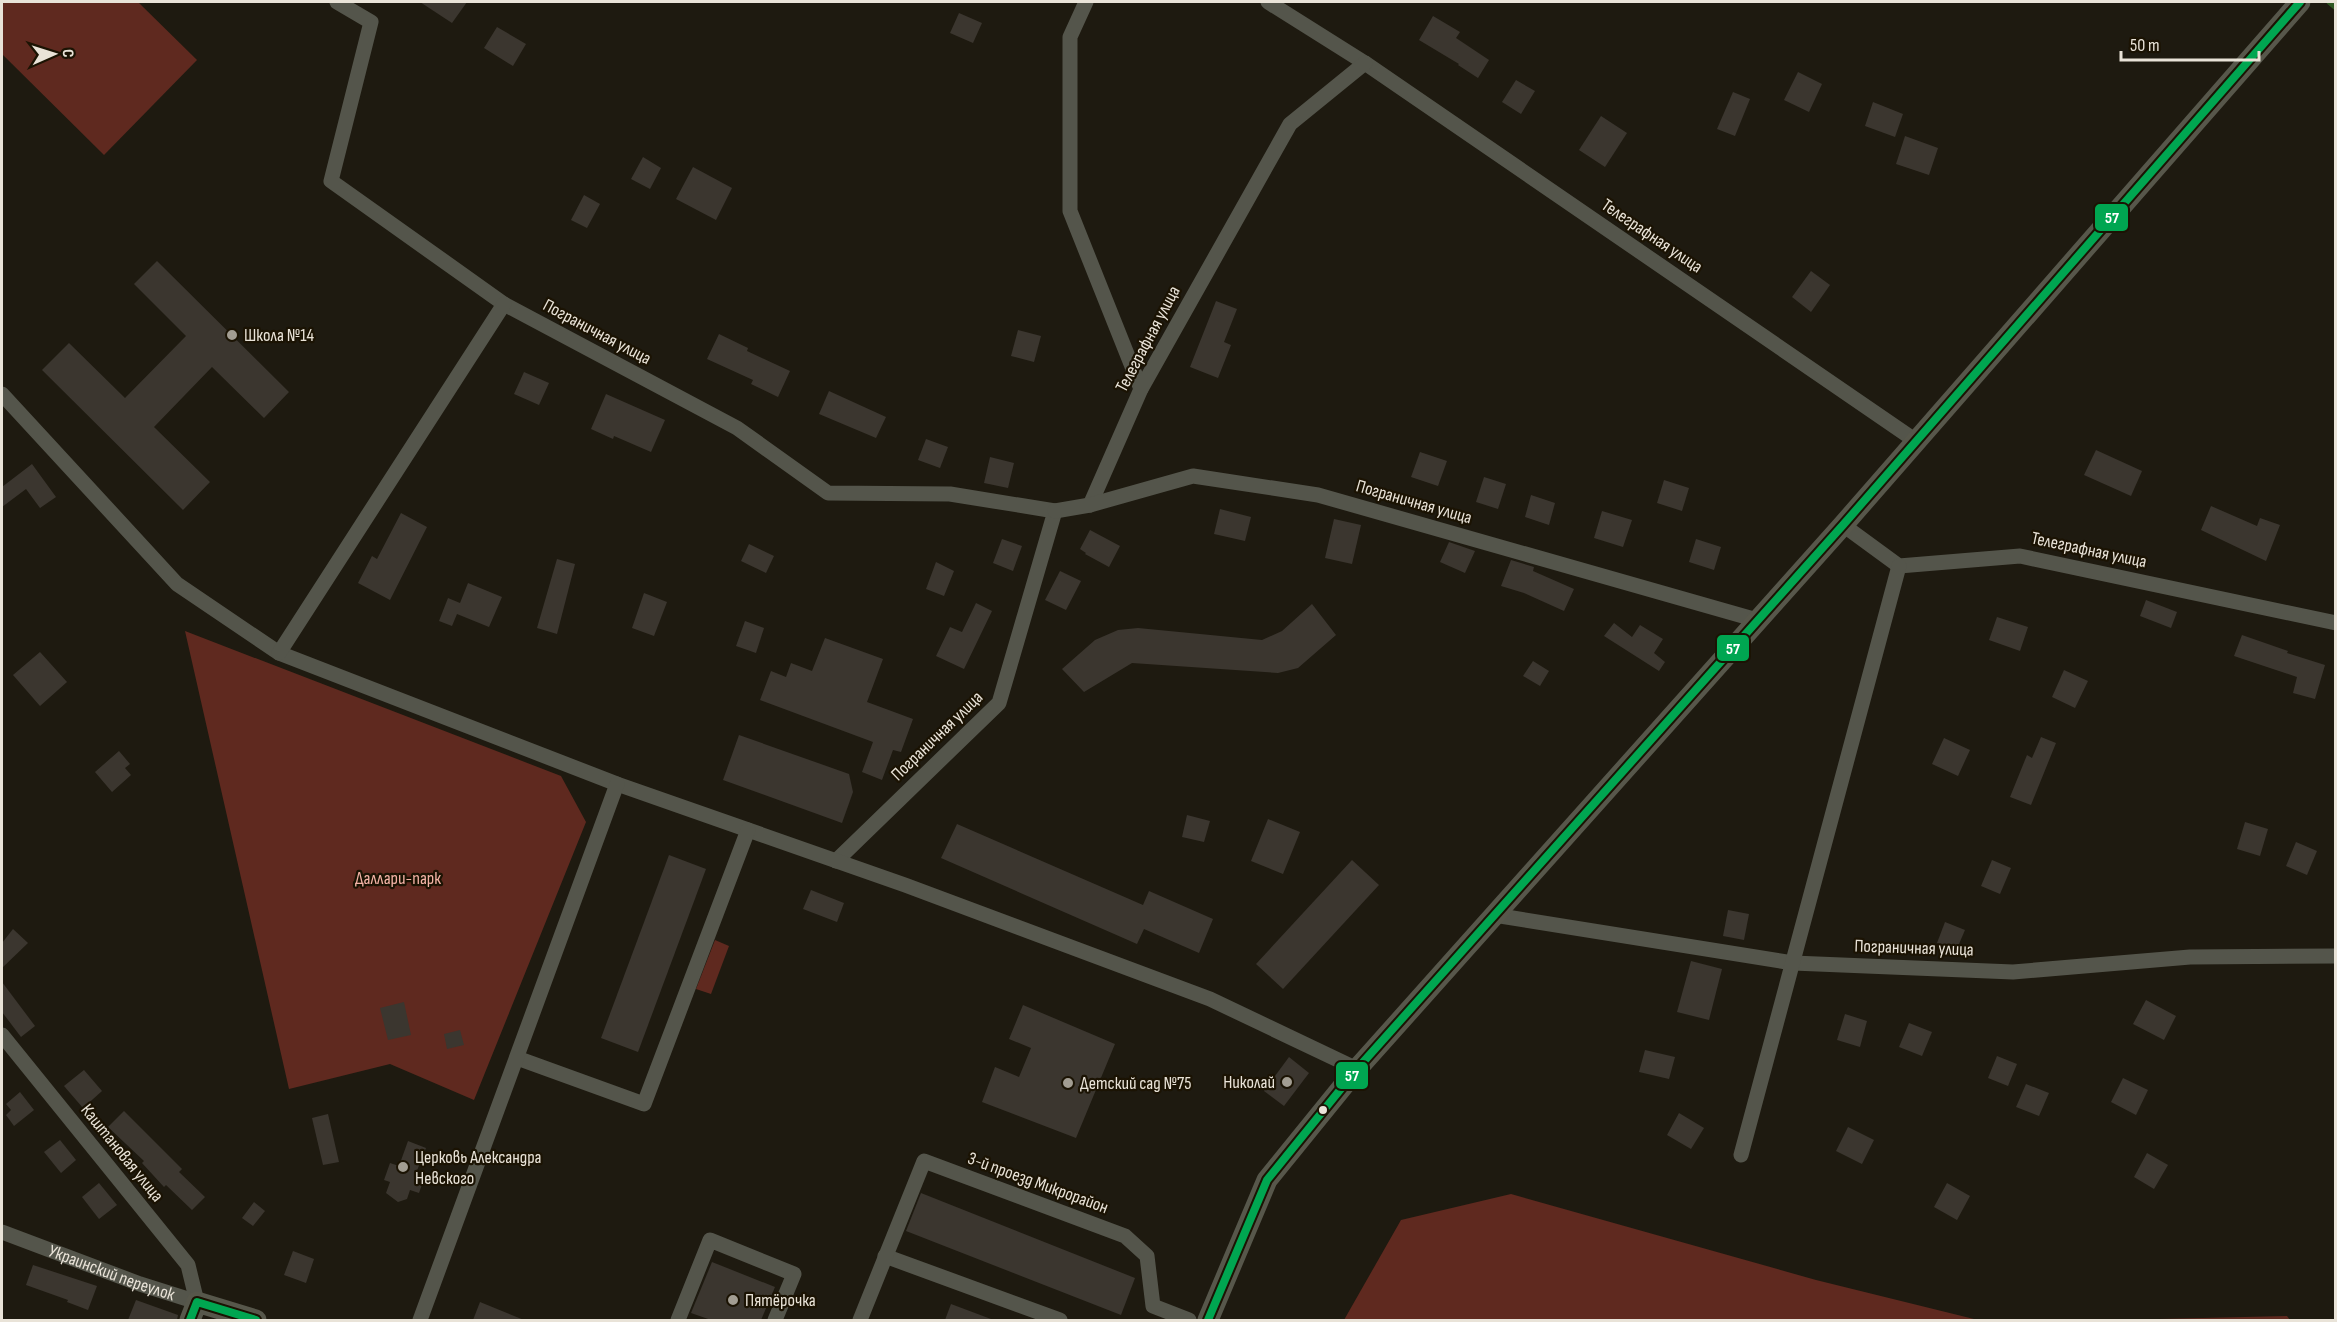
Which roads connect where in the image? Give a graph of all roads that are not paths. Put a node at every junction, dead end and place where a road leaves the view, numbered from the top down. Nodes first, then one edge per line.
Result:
1 (337, 2) edge
2 (1086, 2) edge
3 (1268, 2) edge
4 (2300, 2) edge
5 (1365, 63) junction
6 (504, 304) junction
7 (1141, 389) junction
8 (2, 394) edge
9 (1916, 441) junction
10 (1090, 505) junction
11 (1055, 511) junction
12 (1843, 525) junction
13 (1899, 566) junction
14 (1757, 620) junction
15 (2336, 623) edge
16 (279, 653) junction
17 (617, 784) junction
18 (748, 830) junction
19 (836, 861) junction
20 (1494, 915) junction
21 (2336, 956) edge
22 (1793, 963) junction
23 (2, 1035) edge
24 (517, 1058) junction
25 (1357, 1069) junction
26 (1741, 1155) dead end
27 (2, 1232) edge
28 (885, 1256) junction
29 (194, 1311) edge
30 (256, 1320) edge
31 (420, 1320) edge
32 (678, 1320) edge
33 (775, 1320) edge
34 (860, 1320) edge
35 (1060, 1320) edge
36 (1189, 1320) edge
37 (1208, 1320) edge

1 - 6 street, Пограничная улица
2 - 7 street
3 - 5 street, Телеграфная улица
4 - 9 main road
5 - 7 street, Телеграфная улица
5 - 9 street, Телеграфная улица
6 - 11 street, Пограничная улица
6 - 16 street
7 - 10 street, Телеграфная улица
8 - 16 street
9 - 12 main road
10 - 11 street, Пограничная улица
10 - 14 street, Пограничная улица
11 - 19 street, Пограничная улица
12 - 13 street
12 - 14 main road
13 - 15 street, Телеграфная улица
13 - 22 street
14 - 20 main road
16 - 17 street
17 - 18 street
17 - 24 street
18 - 19 street
18 - 24 street
19 - 25 street
20 - 22 street, Пограничная улица
20 - 25 main road
21 - 22 street, Пограничная улица
22 - 26 street
23 - 29 street, Каштановая улица
24 - 31 street
25 - 37 main road
27 - 29 street, Украинский переулок
28 - 34 street, 3-й проезд Микрорайон
28 - 35 street
28 - 36 street, 3-й проезд Микрорайон
29 - 30 main road, Украинский переулок
32 - 33 street

